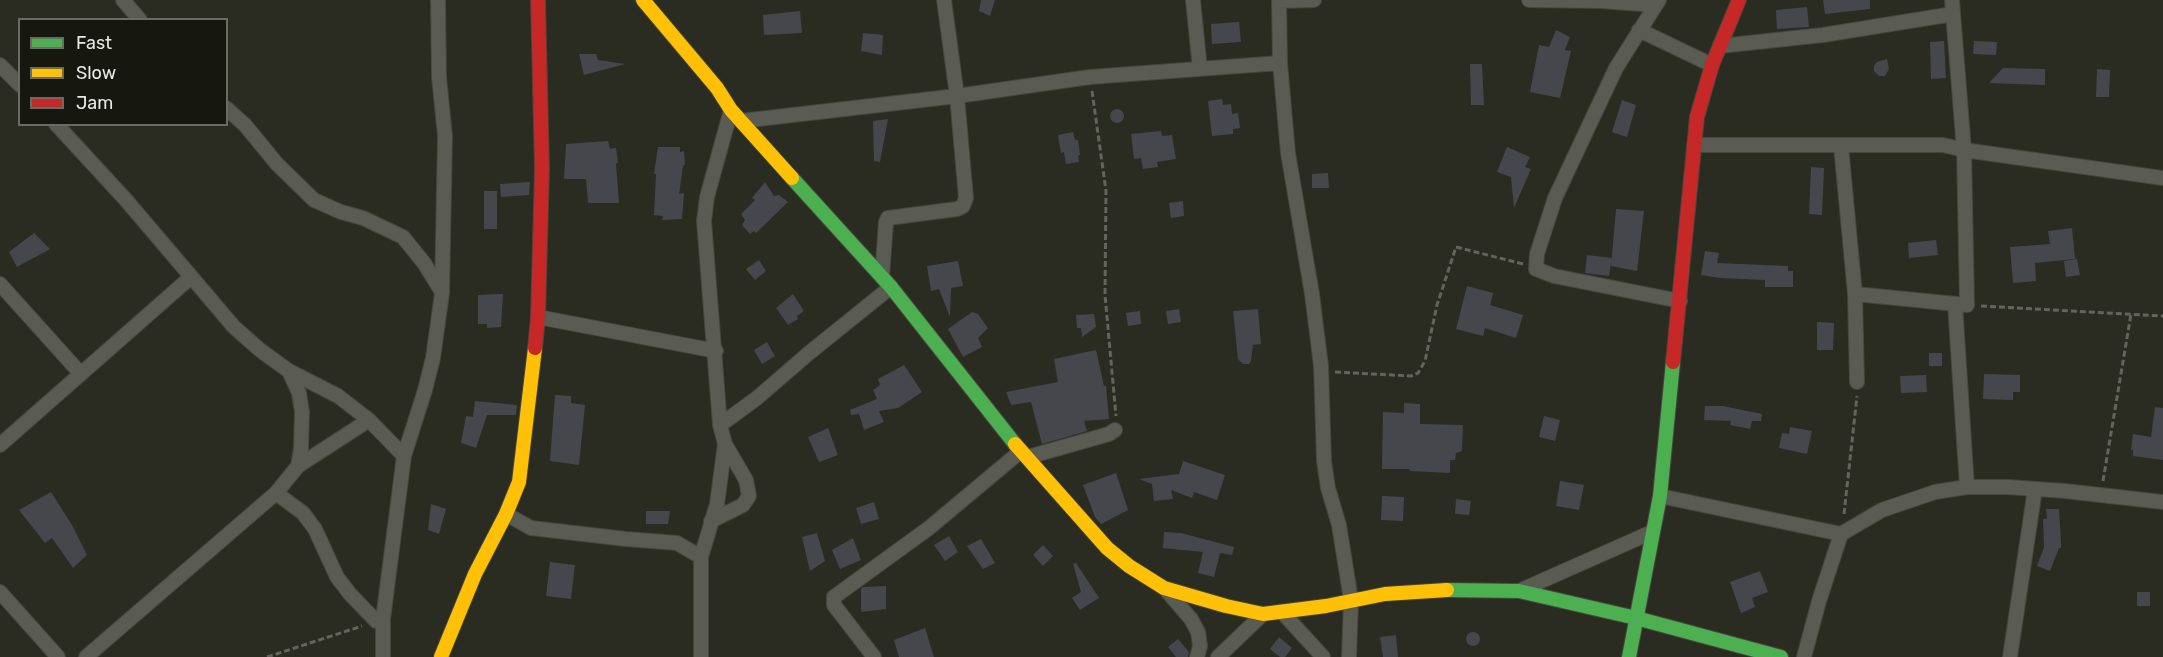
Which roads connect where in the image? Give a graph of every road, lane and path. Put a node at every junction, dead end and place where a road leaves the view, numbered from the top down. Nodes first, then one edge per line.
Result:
1 (123, 0) edge
2 (438, 0) edge
3 (538, 0) edge
4 (642, 0) edge
5 (944, 0) edge
6 (1193, 0) edge
7 (1279, 0) edge
8 (1314, 0) edge
9 (1529, 0) edge
10 (1739, 0) edge
11 (1657, 3) edge
12 (1953, 7) edge
13 (138, 18) edge
14 (1639, 30) junction
15 (1720, 46) junction
16 (1280, 63) junction
17 (1712, 64) junction
18 (0, 65) edge
19 (1200, 69) junction
20 (1090, 77) junction
21 (18, 83) edge
22 (957, 96) junction
23 (228, 110) edge
24 (731, 110) junction
25 (741, 121) junction
26 (58, 126) edge
27 (1694, 145) junction
28 (1841, 146) junction
29 (1964, 150) junction
30 (2163, 178) edge
31 (1536, 269) junction
32 (191, 277) junction
33 (886, 282) junction
34 (0, 284) edge
35 (442, 293) junction
36 (1855, 294) junction
37 (1680, 301) junction
38 (1961, 305) junction
39 (2131, 314) junction
40 (2163, 316) edge
41 (538, 317) junction
42 (716, 351) junction
43 (289, 371) junction
44 (1321, 371) junction
45 (81, 374) junction
46 (1857, 382) joint
47 (369, 420) junction
48 (720, 425) junction
49 (1115, 430) joint
50 (725, 444) junction
51 (0, 445) edge
52 (1024, 454) junction
53 (404, 456) junction
54 (298, 466) junction
55 (1967, 487) junction
56 (2035, 489) junction
57 (276, 493) junction
58 (2101, 494) junction
59 (1660, 495) junction
60 (2163, 502) edge
61 (506, 514) junction
62 (711, 521) junction
63 (1652, 532) junction
64 (1841, 534) junction
65 (700, 557) junction
66 (1164, 588) junction
67 (1519, 591) junction
68 (0, 592) edge
69 (1351, 600) junction
70 (1282, 612) junction
71 (1263, 614) junction
72 (1636, 618) junction
73 (379, 620) junction
74 (58, 657) edge
75 (86, 657) edge
76 (267, 657) edge
77 (383, 657) edge
78 (441, 657) edge
79 (701, 657) edge
80 (874, 657) edge
81 (1197, 657) edge
82 (1218, 657) edge
83 (1323, 657) edge
84 (1349, 657) edge
85 (1629, 657) edge
86 (1781, 657) edge
87 (1804, 657) edge
88 (2010, 657) edge

1 - 13 street
2 - 35 street
3 - 41 street
4 - 24 street
5 - 22 street
6 - 19 street
7 - 8 street
7 - 16 street
9 - 11 street
10 - 15 street
11 - 14 street
12 - 15 street
12 - 29 street
14 - 17 street
14 - 31 street
15 - 17 street
16 - 19 street
16 - 44 street
17 - 27 street
18 - 21 street
19 - 20 street
20 - 22 street
20 - 49 path
22 - 25 street
22 - 33 street
23 - 35 street
24 - 25 street
24 - 42 street
25 - 33 street
26 - 32 street
27 - 28 street
27 - 37 street
28 - 29 street
28 - 36 street
29 - 30 street
29 - 38 street
31 - 37 street
31 - 44 path
32 - 43 street
32 - 45 street
33 - 48 street
33 - 52 street
34 - 45 street
35 - 53 street
36 - 38 street
36 - 46 street
37 - 59 street
38 - 39 path
38 - 55 street
39 - 40 path
39 - 58 path
41 - 42 street
41 - 61 street
42 - 48 street
43 - 47 street
43 - 54 street
44 - 69 street
45 - 51 street
46 - 64 path
47 - 53 street
47 - 54 street
48 - 50 street
49 - 52 street
50 - 62 street
50 - 62 street
52 - 66 street
52 - 80 street
53 - 73 street
54 - 57 street
55 - 56 street
55 - 64 street
56 - 58 street
56 - 88 street
57 - 73 street
57 - 75 street
58 - 60 street
59 - 63 street
59 - 64 street
61 - 65 street
61 - 78 street
62 - 65 street
63 - 67 street
63 - 72 street
64 - 87 street
65 - 79 street
66 - 71 street
66 - 81 street
67 - 69 street
67 - 72 street
68 - 74 street
69 - 70 street
69 - 84 street
70 - 71 street
70 - 83 street
71 - 82 street
72 - 85 street
72 - 86 street
73 - 76 path
73 - 77 street

